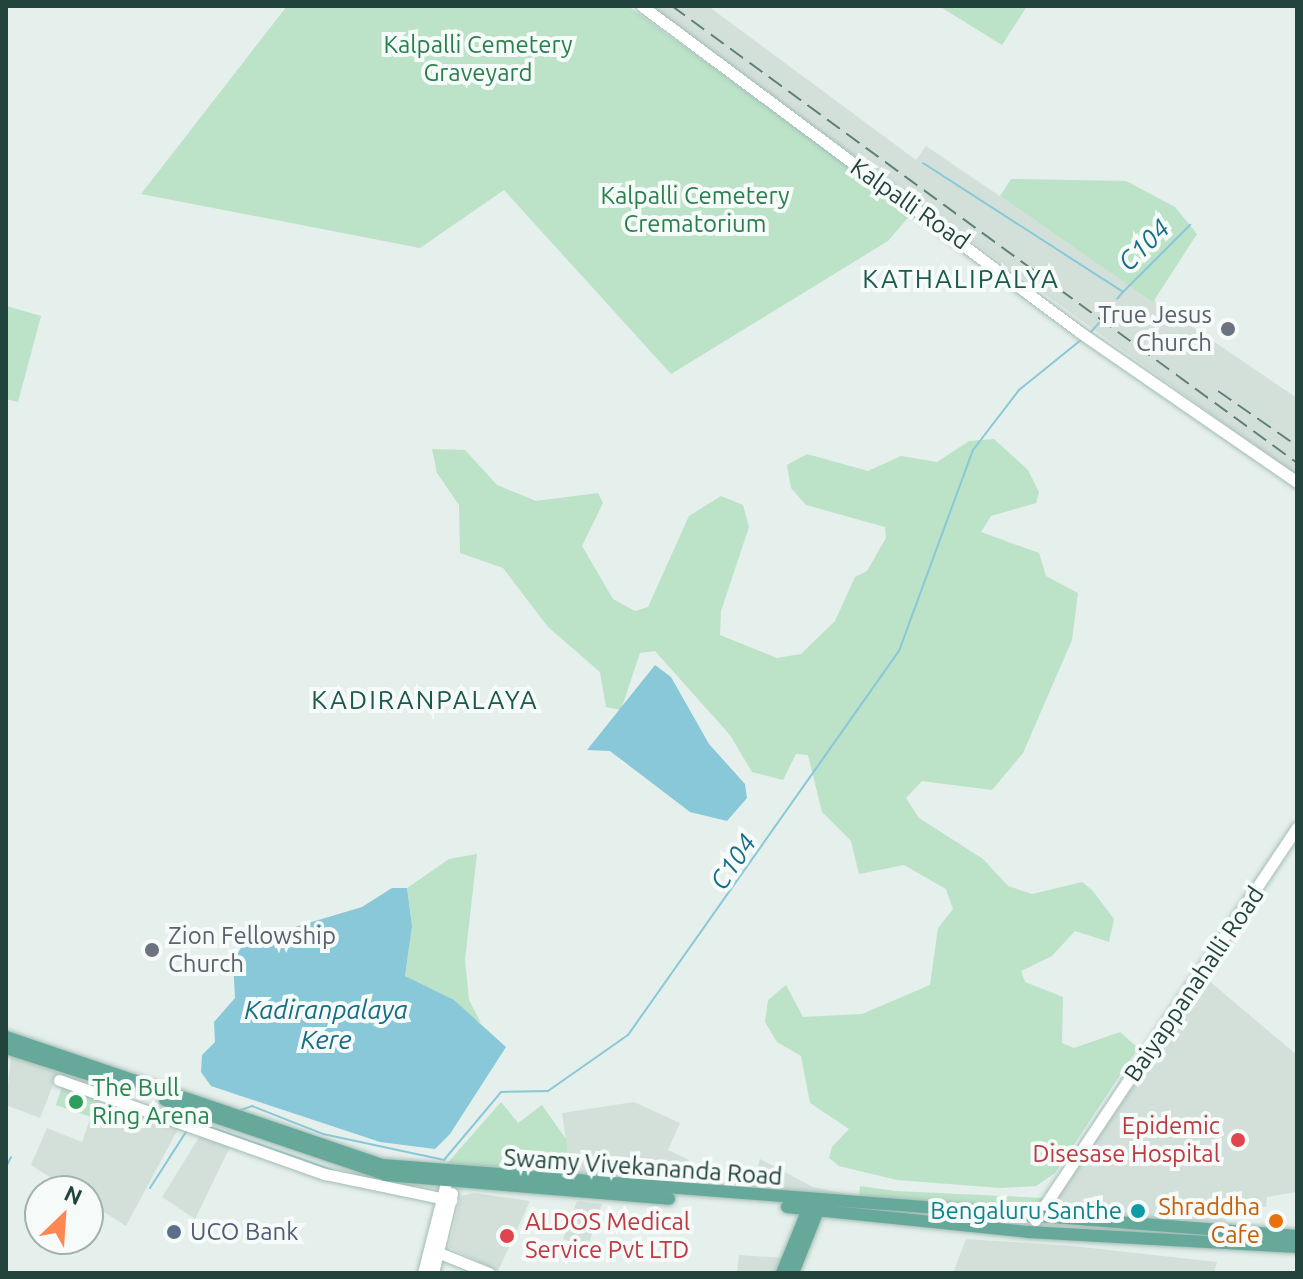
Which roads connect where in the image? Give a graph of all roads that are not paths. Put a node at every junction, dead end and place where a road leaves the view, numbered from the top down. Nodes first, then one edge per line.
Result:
1 (642, 6) edge
2 (1297, 482) edge
3 (1297, 819) edge
4 (1297, 827) edge
5 (1297, 838) edge
6 (1192, 989) junction
7 (6, 1037) edge
8 (6, 1048) edge
9 (59, 1080) dead end
10 (450, 1180) junction
11 (447, 1200) junction
12 (815, 1206) junction
13 (1035, 1220) junction
14 (1297, 1236) edge
15 (1297, 1247) edge
16 (437, 1252) junction
17 (423, 1273) edge
18 (433, 1273) edge
19 (489, 1273) edge
20 (782, 1273) edge
21 (793, 1273) edge

1 - 2 street, Kalpalli Road
3 - 6 street
4 - 6 street, Baiyappanahalli Road
5 - 6 street
6 - 13 street, Baiyappanahalli Road
7 - 10 main road, Swamy Vivekananda Road
8 - 10 main road, Swamy Vivekananda Road
9 - 11 street
10 - 11 street
10 - 12 main road, Swamy Vivekananda Road
11 - 16 street
12 - 13 main road, Swamy Vivekananda Road
12 - 15 main road, Swamy Vivekananda Road
12 - 20 main road
12 - 21 main road
13 - 14 main road, Swamy Vivekananda Road
16 - 17 street
16 - 18 street
16 - 19 street

